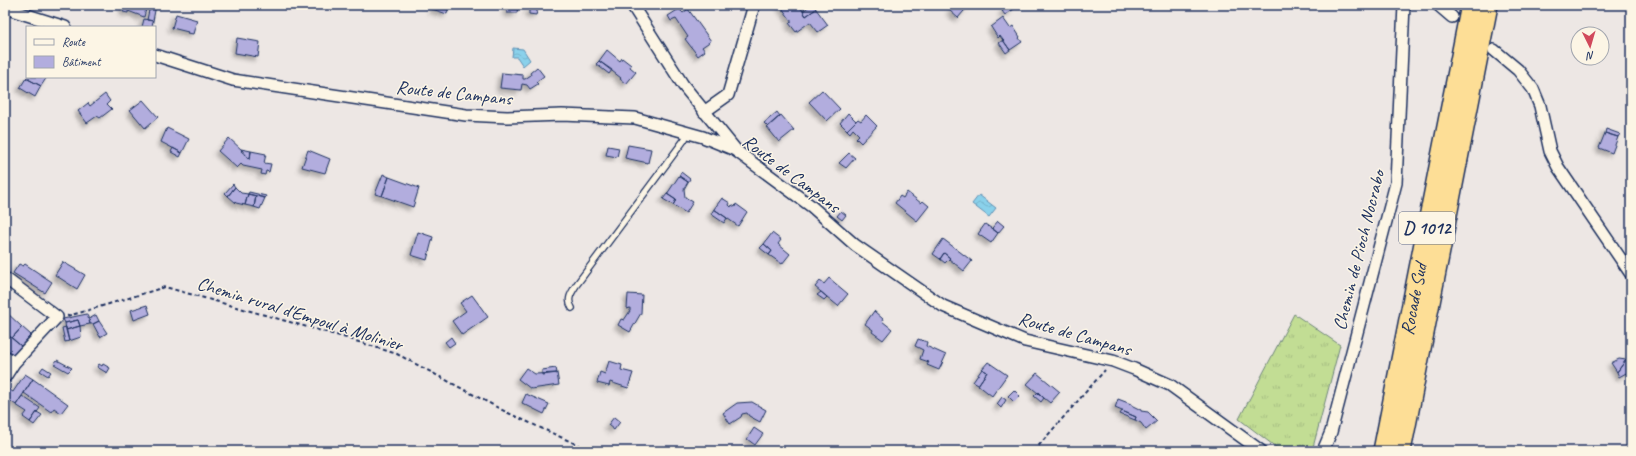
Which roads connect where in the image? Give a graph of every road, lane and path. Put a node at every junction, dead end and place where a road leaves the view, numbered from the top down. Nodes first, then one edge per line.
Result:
1 (632, 5) edge
2 (754, 5) edge
3 (1404, 5) edge
4 (1438, 5) edge
5 (1471, 5) edge
6 (1488, 5) edge
7 (5, 8) edge
8 (1452, 17) dead end
9 (62, 26) edge
10 (1494, 50) dead end
11 (156, 55) edge
12 (704, 112) junction
13 (688, 132) junction
14 (735, 150) junction
15 (1631, 274) edge
16 (5, 278) edge
17 (572, 308) dead end
18 (57, 317) junction
19 (5, 356) edge
20 (1112, 361) junction
21 (14, 363) junction
22 (5, 377) edge
23 (591, 451) edge
24 (1034, 451) edge
25 (1261, 451) edge
26 (1323, 451) edge
27 (1383, 451) edge
28 (1401, 451) edge

1 - 12 street
2 - 12 street
3 - 26 street, Chemin de Pioch Nocrabo
4 - 8 street
5 - 27 highway, Rocade Sud / D 1012
6 - 28 highway, Rocade Sud / D 1012
7 - 9 street
10 - 15 street
11 - 13 street, Route de Campans
12 - 14 street
13 - 14 street, Route de Campans
13 - 17 lane
14 - 20 street, Route de Campans
16 - 18 street
18 - 21 street
18 - 23 path, Chemin rural d'Empoul à Molinier
19 - 21 street
20 - 24 path
20 - 25 street, Route de Campans
21 - 22 street

